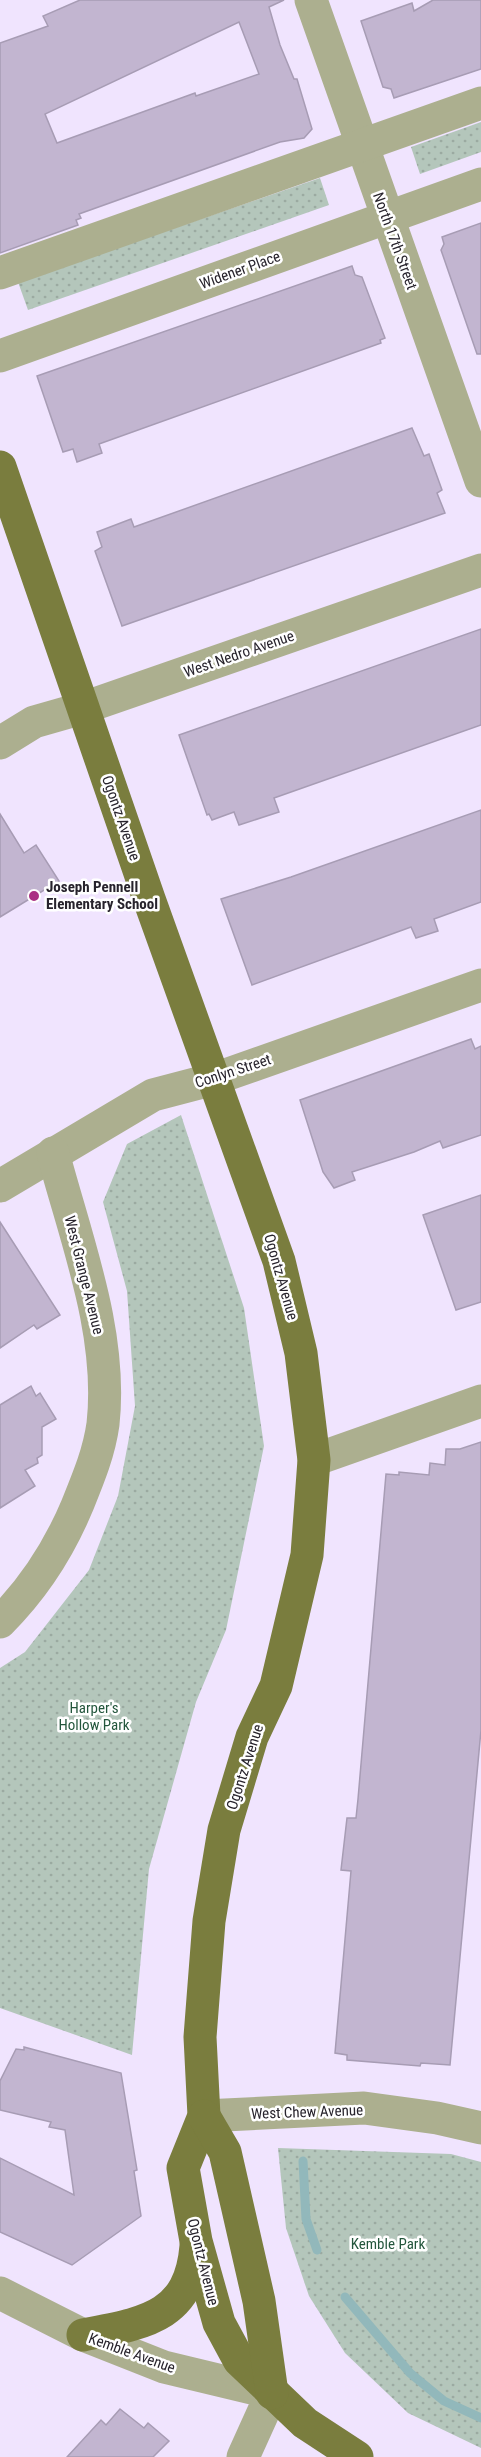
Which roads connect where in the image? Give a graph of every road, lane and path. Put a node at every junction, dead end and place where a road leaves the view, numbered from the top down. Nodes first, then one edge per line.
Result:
1 (311, 0) edge
2 (481, 103) edge
3 (362, 145) junction
4 (481, 184) edge
5 (386, 217) junction
6 (0, 273) edge
7 (0, 356) edge
8 (0, 466) edge
9 (481, 481) edge
10 (481, 570) edge
11 (82, 708) junction
12 (0, 743) edge
13 (481, 985) edge
14 (214, 1079) junction
15 (53, 1153) junction
16 (0, 1186) edge
17 (481, 1401) edge
18 (314, 1460) junction
19 (0, 1622) edge
20 (204, 2116) junction
21 (481, 2128) edge
22 (196, 2241) junction
23 (0, 2294) edge
24 (83, 2335) junction
25 (272, 2393) junction
26 (243, 2457) edge
27 (357, 2457) edge

1 - 3 street, North 17th Street
2 - 3 street
3 - 5 street, North 17th Street
3 - 6 street
4 - 5 street, Widener Place
5 - 7 street, Widener Place
5 - 9 street, North 17th Street
8 - 11 main road, Ogontz Avenue
10 - 11 street, West Nedro Avenue
11 - 12 street, West Nedro Avenue
11 - 14 main road, Ogontz Avenue
13 - 14 street, Conlyn Street
14 - 15 street, Conlyn Street
14 - 18 main road, Ogontz Avenue
15 - 16 street, Conlyn Street
15 - 19 street, West Grange Avenue
17 - 18 street
18 - 20 main road, Ogontz Avenue
20 - 21 street, West Chew Avenue
20 - 22 main road, Ogontz Avenue
20 - 25 main road, Ogontz Avenue
22 - 24 main road
22 - 25 main road, Ogontz Avenue
23 - 24 street, Kemble Avenue
24 - 25 street, Kemble Avenue
25 - 26 street
25 - 27 main road, Ogontz Avenue

